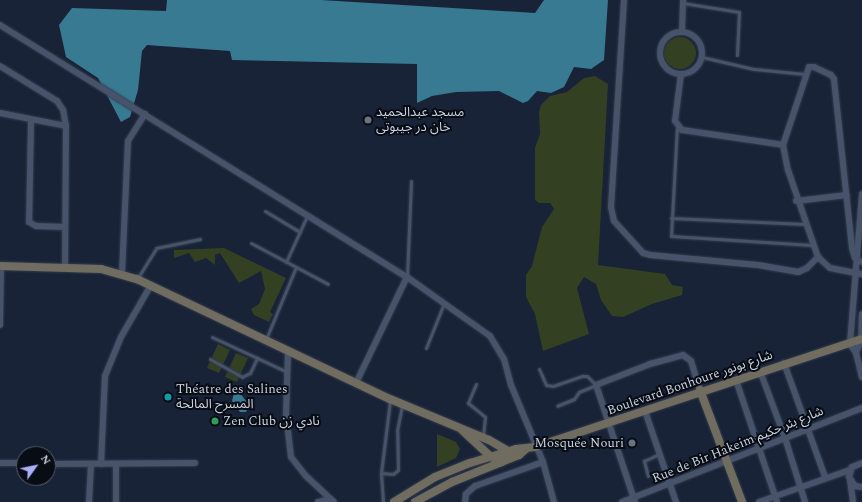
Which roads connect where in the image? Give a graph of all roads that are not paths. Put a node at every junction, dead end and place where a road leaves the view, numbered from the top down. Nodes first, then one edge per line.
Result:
1 (624, 0) edge
2 (683, 1) edge
3 (0, 25) edge
4 (682, 31) junction
5 (737, 55) dead end
6 (702, 57) junction
7 (0, 66) edge
8 (681, 74) junction
9 (805, 74) junction
10 (0, 113) edge
11 (145, 114) junction
12 (32, 122) junction
13 (66, 126) junction
14 (677, 126) junction
15 (783, 145) junction
16 (411, 181) dead end
17 (862, 194) edge
18 (847, 195) junction
19 (796, 200) junction
20 (265, 211) dead end
21 (308, 216) junction
22 (670, 218) junction
23 (805, 224) junction
24 (65, 227) junction
25 (300, 232) junction
26 (200, 239) dead end
27 (251, 243) dead end
28 (812, 245) junction
29 (818, 257) junction
30 (860, 261) edge
31 (286, 262) junction
32 (1, 266) edge
33 (296, 267) junction
34 (65, 268) junction
35 (119, 273) junction
36 (859, 274) edge
37 (407, 277) junction
38 (137, 279) junction
39 (328, 284) dead end
40 (151, 285) junction
41 (444, 303) junction
42 (862, 314) edge
43 (0, 325) edge
44 (212, 337) dead end
45 (265, 340) junction
46 (861, 340) edge
47 (850, 344) junction
48 (426, 348) dead end
49 (288, 352) junction
50 (856, 353) junction
51 (257, 358) junction
52 (210, 359) dead end
53 (784, 363) junction
54 (539, 369) dead end
55 (286, 371) junction
56 (760, 371) junction
57 (862, 377) edge
58 (736, 380) junction
59 (356, 383) junction
60 (476, 384) dead end
61 (596, 386) junction
62 (700, 390) junction
63 (390, 399) junction
64 (402, 404) junction
65 (556, 406) dead end
66 (862, 408) edge
67 (645, 411) junction
68 (608, 423) junction
69 (462, 430) junction
70 (808, 430) junction
71 (483, 437) junction
72 (785, 438) junction
73 (477, 443) junction
74 (535, 447) junction
75 (759, 448) junction
76 (526, 449) junction
77 (508, 451) junction
78 (659, 454) junction
79 (491, 457) junction
80 (501, 462) junction
81 (543, 462) junction
82 (727, 462) junction
83 (0, 463) edge
84 (16, 463) edge
85 (470, 463) junction
86 (862, 463) edge
87 (56, 464) edge
88 (91, 464) junction
89 (101, 464) junction
90 (116, 464) junction
91 (195, 464) dead end
92 (850, 470) junction
93 (382, 473) junction
94 (648, 476) dead end
95 (825, 477) junction
96 (850, 480) junction
97 (670, 485) junction
98 (799, 486) junction
99 (862, 487) edge
100 (776, 499) edge
101 (332, 500) edge
102 (634, 500) edge
103 (89, 502) edge
104 (116, 502) edge
105 (318, 502) edge
106 (383, 502) edge
107 (394, 502) edge
108 (415, 502) edge
109 (465, 502) edge
110 (554, 502) edge
111 (622, 502) edge
112 (676, 502) edge
113 (742, 502) edge
114 (759, 502) edge
115 (805, 502) edge
116 (853, 502) edge

1 - 29 street
2 - 4 street
2 - 5 lane
3 - 11 street
4 - 6 street
4 - 8 street
6 - 8 street
6 - 9 lane
7 - 13 street
8 - 14 street
9 - 15 street
9 - 18 street
10 - 12 street
11 - 21 street
11 - 35 street
12 - 13 street
12 - 24 street
13 - 24 street
14 - 15 street
14 - 22 lane
15 - 19 street
16 - 37 lane
17 - 30 street
18 - 19 street
18 - 30 street
19 - 23 street
20 - 25 lane
21 - 25 lane
21 - 37 street
22 - 23 lane
22 - 28 lane
23 - 28 street
24 - 34 street
25 - 31 lane
26 - 38 lane
27 - 31 lane
28 - 29 street
29 - 36 street
30 - 36 street
31 - 33 lane
32 - 34 street
32 - 43 street
33 - 39 lane
33 - 45 lane
34 - 35 street
35 - 38 street
36 - 47 street
37 - 41 street
37 - 59 street
38 - 40 street
40 - 45 street
40 - 89 street
41 - 48 lane
41 - 74 street
42 - 46 street
44 - 51 lane
45 - 49 street
46 - 47 street, Boulevard Bonhoure شارع بونور
46 - 50 street
47 - 50 street
47 - 53 street, Boulevard Bonhoure شارع بونور
49 - 55 street
49 - 59 street
50 - 57 street
51 - 52 lane
51 - 55 lane
53 - 56 street, Boulevard Bonhoure شارع بونور
53 - 70 street
54 - 61 lane
55 - 101 street
56 - 58 street, Boulevard Bonhoure شارع بونور
56 - 72 street
58 - 62 street, Boulevard Bonhoure شارع بونور
58 - 75 street
59 - 63 street
60 - 71 lane
61 - 62 street
61 - 65 lane
61 - 68 street
62 - 67 street, Boulevard Bonhoure شارع بونور
62 - 82 street
63 - 64 street
63 - 93 lane
64 - 69 street
64 - 93 lane
66 - 70 street, Rue de Bir Hakeim شارع بئر حكيم
67 - 68 street, Boulevard Bonhoure شارع بونور
67 - 78 street
68 - 74 street, Boulevard Bonhoure شارع بونور
68 - 102 street
69 - 71 street
69 - 73 street
70 - 72 street, Rue de Bir Hakeim شارع بئر حكيم
70 - 95 street
71 - 77 street
72 - 75 street, Rue de Bir Hakeim شارع بئر حكيم
72 - 98 street
73 - 79 street
73 - 85 street
74 - 76 street, Boulevard Bonhoure شارع بونور
74 - 81 street
75 - 82 street, Rue de Bir Hakeim شارع بئر حكيم
75 - 100 street
76 - 77 street
76 - 80 street
77 - 79 street
77 - 80 street
78 - 94 lane
78 - 97 street
79 - 80 street
79 - 85 street
80 - 108 street
81 - 109 street
81 - 110 street
82 - 97 street, Rue de Bir Hakeim شارع بئر حكيم
82 - 113 street
83 - 84 street
85 - 107 street
86 - 92 street
87 - 88 street
88 - 89 street
88 - 103 street
89 - 90 street
90 - 91 street
90 - 104 street
92 - 95 street
92 - 96 street
93 - 106 lane
95 - 98 street
96 - 99 street
96 - 116 street
97 - 102 street, Rue de Bir Hakeim شارع بئر حكيم
97 - 112 street
98 - 100 street
98 - 115 street
100 - 114 street
101 - 105 street
102 - 111 street, Rue de Bir Hakeim شارع بئر حكيم

